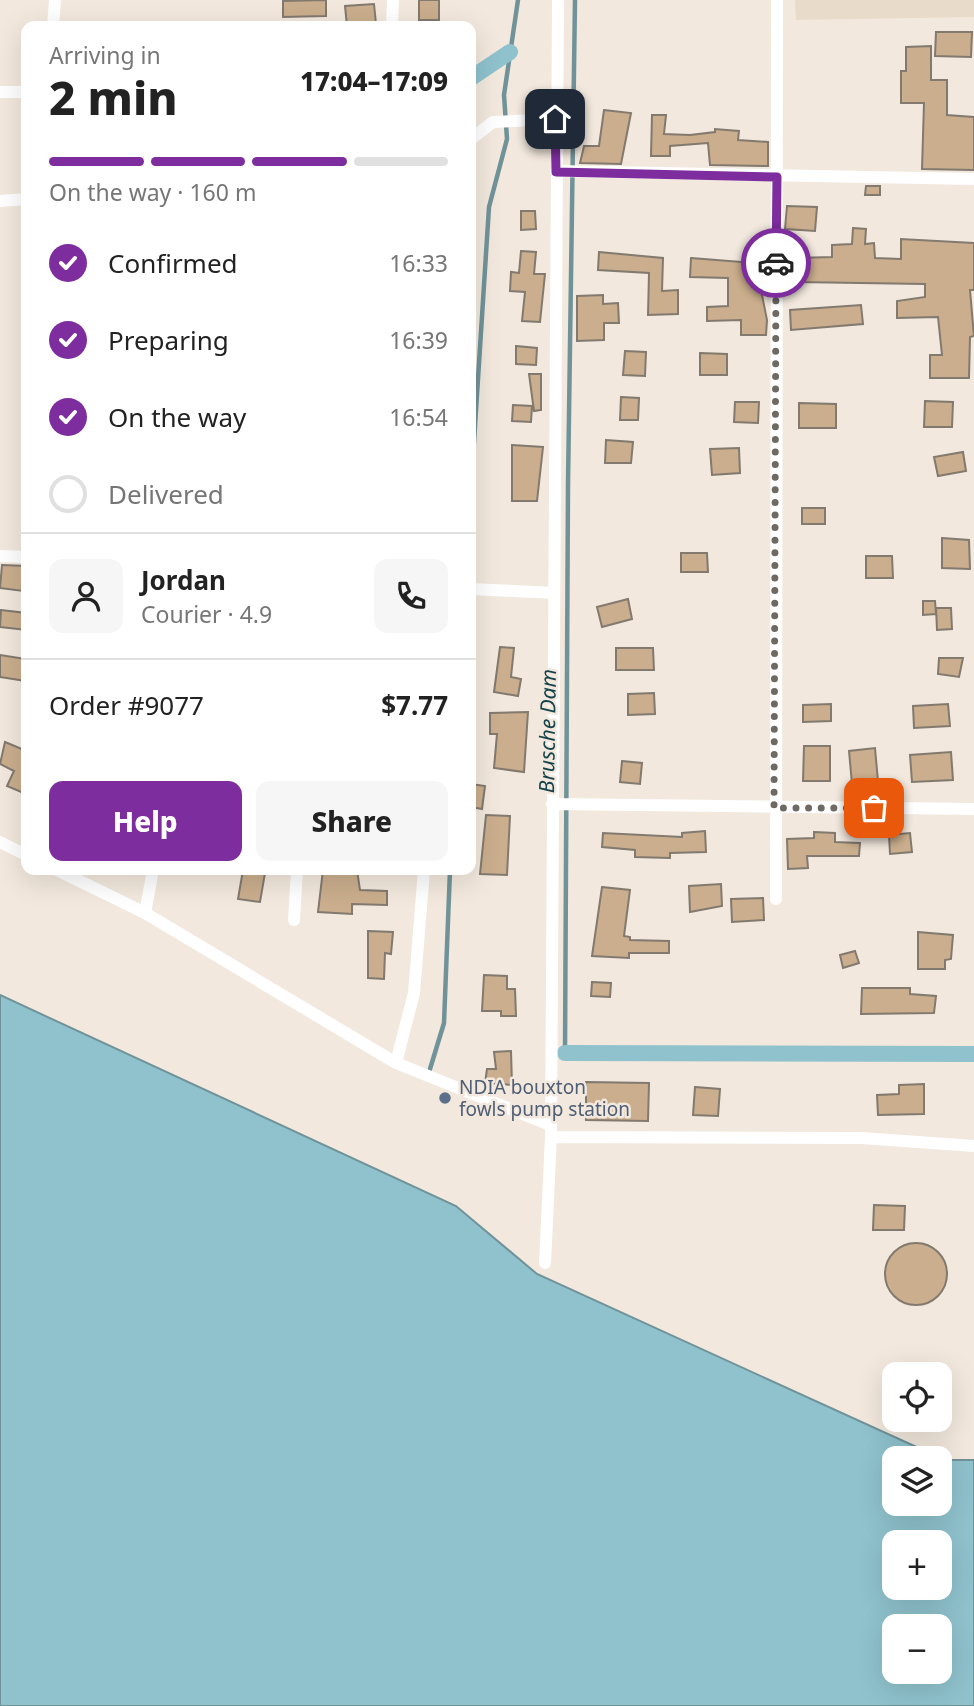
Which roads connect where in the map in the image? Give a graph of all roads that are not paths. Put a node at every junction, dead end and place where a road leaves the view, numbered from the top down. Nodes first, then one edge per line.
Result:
1 (54, 0) edge
2 (393, 0) edge
3 (558, 0) edge
4 (777, 0) edge
5 (53, 21) edge
6 (392, 21) edge
7 (0, 92) edge
8 (21, 92) edge
9 (555, 119) junction
10 (476, 134) edge
11 (556, 172) junction
12 (777, 177) junction
13 (974, 179) edge
14 (21, 199) edge
15 (0, 201) edge
16 (0, 556) edge
17 (21, 557) edge
18 (476, 589) edge
19 (554, 593) junction
20 (556, 804) junction
21 (774, 808) junction
22 (974, 808) edge
23 (0, 842) edge
24 (21, 852) edge
25 (67, 875) edge
26 (152, 875) edge
27 (297, 875) edge
28 (424, 875) edge
29 (776, 899) dead end
30 (145, 913) junction
31 (294, 920) dead end
32 (396, 1063) junction
33 (550, 1131) junction
34 (974, 1146) edge
35 (545, 1263) dead end

1 - 5 street
2 - 6 street
3 - 9 street
4 - 12 street
7 - 8 street
9 - 10 street
9 - 11 street
11 - 12 street
11 - 19 street
12 - 13 street
12 - 21 street
14 - 15 street
16 - 17 street
18 - 19 street
19 - 20 street
20 - 21 street
20 - 33 street
21 - 22 street
21 - 29 street
23 - 24 street
25 - 30 street
26 - 30 street
27 - 31 street
28 - 32 street
30 - 32 street
32 - 33 street
33 - 34 street
33 - 35 street

